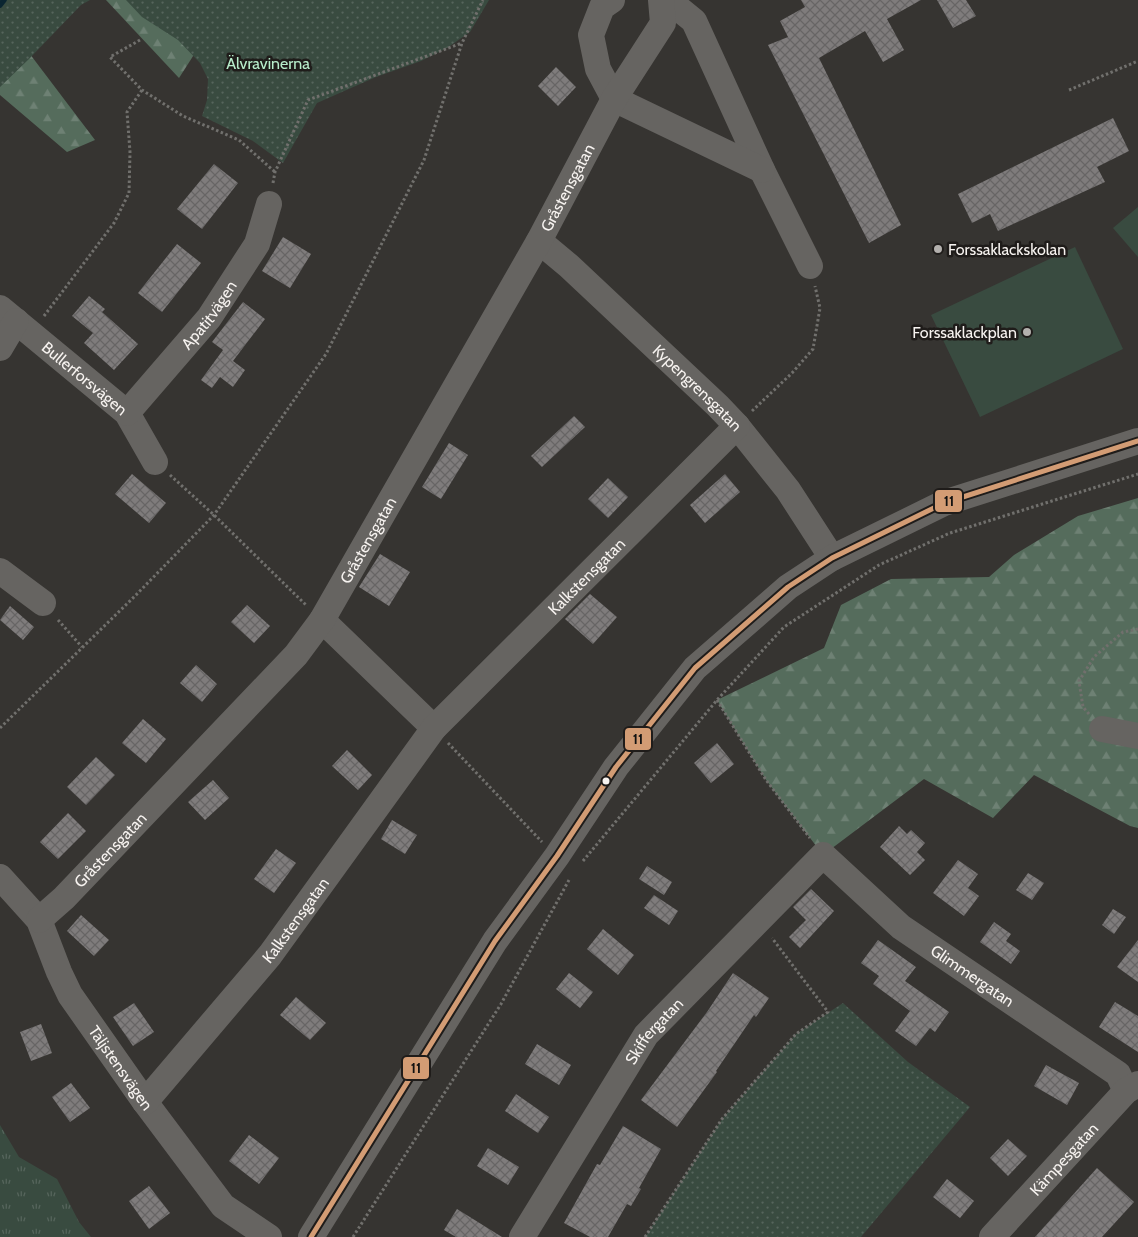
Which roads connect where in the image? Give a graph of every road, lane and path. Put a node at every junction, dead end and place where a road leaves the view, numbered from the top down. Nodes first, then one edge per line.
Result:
1 (483, 0) edge
2 (612, 0) edge
3 (661, 0) edge
4 (668, 0) edge
5 (140, 40) dead end
6 (462, 43) junction
7 (1138, 61) edge
8 (142, 90) junction
9 (1069, 90) dead end
10 (614, 98) junction
11 (762, 170) junction
12 (275, 172) junction
13 (269, 204) joint
14 (539, 241) junction
15 (810, 266) joint
16 (16, 320) edge
17 (0, 348) edge
18 (127, 413) junction
19 (737, 426) junction
20 (1138, 441) edge
21 (155, 462) joint
22 (1138, 474) edge
23 (214, 515) junction
24 (832, 558) junction
25 (0, 571) edge
26 (43, 604) joint
27 (322, 620) junction
28 (1138, 629) edge
29 (82, 647) junction
30 (717, 700) junction
31 (0, 728) edge
32 (434, 728) junction
33 (1102, 729) joint
34 (1138, 736) edge
35 (823, 855) junction
36 (566, 862) junction
37 (0, 876) edge
38 (39, 920) junction
39 (759, 920) junction
40 (1132, 1088) edge
41 (145, 1102) junction
42 (269, 1237) edge
43 (312, 1237) edge
44 (353, 1237) edge
45 (522, 1237) edge
46 (645, 1237) edge
47 (992, 1237) edge

1 - 6 path
2 - 10 street
3 - 10 street, Gråstensgatan
4 - 11 street
5 - 8 path
6 - 12 path
6 - 23 path
7 - 9 path
8 - 12 path
8 - 16 path
10 - 11 street
10 - 14 street, Gråstensgatan
11 - 15 street
12 - 13 path
13 - 18 street, Apatitvägen
14 - 19 street, Kypengrensgatan
14 - 27 street, Gråstensgatan
15 - 19 path
16 - 17 street
16 - 18 street, Bullerforsvägen
18 - 21 street, Bullerforsvägen
19 - 24 street, Kypengrensgatan
19 - 32 street, Kalkstensgatan
20 - 24 street
21 - 23 path
22 - 30 path
23 - 27 path
23 - 29 path
24 - 36 street
25 - 26 street
26 - 29 path
27 - 32 street
27 - 38 street, Gråstensgatan
28 - 33 path
29 - 31 path
30 - 35 path
30 - 36 path
32 - 36 path
32 - 41 street, Kalkstensgatan
33 - 34 street
35 - 39 street, Skiffergatan
35 - 40 street, Glimmergatan
36 - 43 street
36 - 44 path
37 - 38 street, Täljstensvägen
38 - 41 street, Täljstensvägen
39 - 45 street, Skiffergatan
39 - 46 path
40 - 47 street, Kämpesgatan
41 - 42 street, Täljstensvägen

